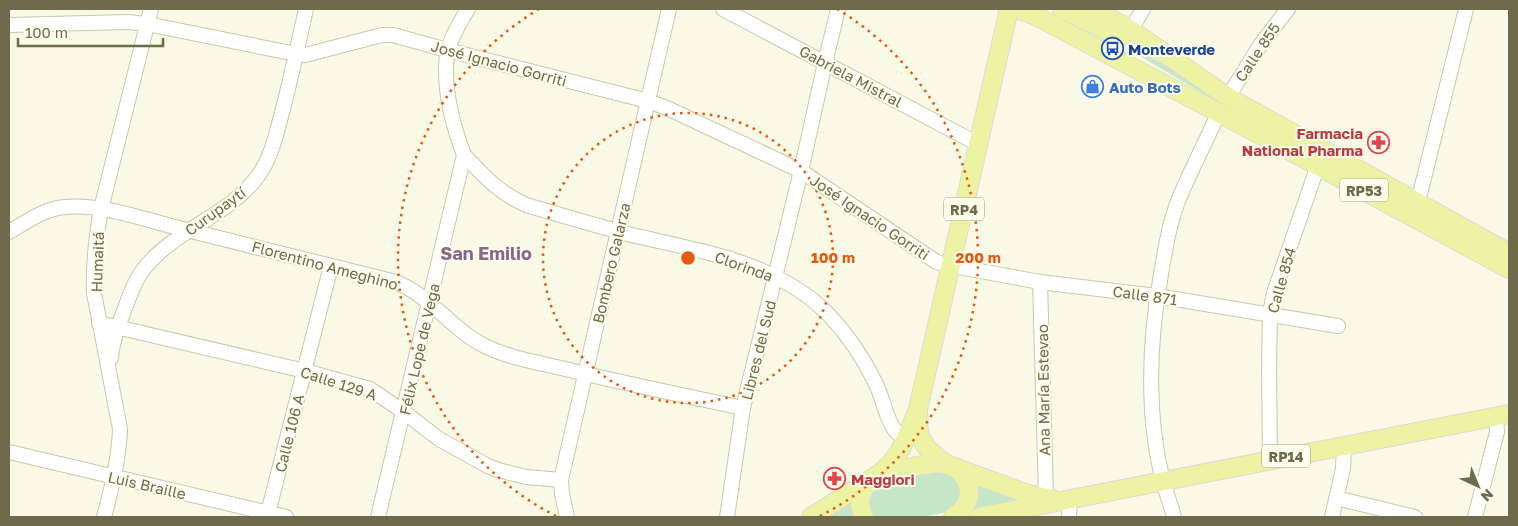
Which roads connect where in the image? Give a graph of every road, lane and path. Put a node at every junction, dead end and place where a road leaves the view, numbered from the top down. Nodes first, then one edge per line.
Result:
1 (151, 9) edge
2 (306, 9) edge
3 (468, 9) edge
4 (669, 9) edge
5 (723, 9) edge
6 (838, 9) edge
7 (1009, 9) edge
8 (1018, 9) edge
9 (1062, 9) edge
10 (1093, 9) edge
11 (1143, 9) edge
12 (1288, 9) edge
13 (1466, 9) edge
14 (147, 24) junction
15 (9, 25) edge
16 (1131, 30) junction
17 (447, 50) junction
18 (296, 54) junction
19 (825, 63) junction
20 (1228, 97) junction
21 (648, 101) junction
22 (1218, 114) junction
23 (978, 144) junction
24 (464, 155) junction
25 (1318, 165) junction
26 (801, 171) junction
27 (1416, 203) junction
28 (101, 209) junction
29 (190, 230) junction
30 (618, 231) junction
31 (9, 232) edge
32 (1509, 254) edge
33 (331, 266) junction
34 (951, 266) junction
35 (1509, 269) edge
36 (776, 276) junction
37 (1040, 282) junction
38 (1157, 296) junction
39 (430, 302) junction
40 (1270, 314) junction
41 (99, 323) junction
42 (118, 326) junction
43 (1338, 326) dead end
44 (110, 370) junction
45 (305, 371) junction
46 (585, 374) junction
47 (743, 408) junction
48 (918, 408) junction
49 (404, 412) junction
50 (1502, 415) edge
51 (905, 440) junction
52 (1344, 446) junction
53 (9, 452) edge
54 (1270, 460) junction
55 (952, 466) junction
56 (114, 478) junction
57 (873, 479) junction
58 (561, 480) junction
59 (1163, 481) junction
60 (1046, 498) junction
61 (1336, 498) junction
62 (1066, 499) junction
63 (268, 513) junction
64 (104, 517) edge
65 (286, 517) edge
66 (378, 517) edge
67 (567, 517) edge
68 (727, 517) edge
69 (811, 517) edge
70 (864, 517) edge
71 (953, 517) edge
72 (979, 517) edge
73 (1069, 517) edge
74 (1174, 517) edge
75 (1332, 517) edge
76 (1415, 517) edge
77 (1475, 517) edge

1 - 14 street, Humaitá
2 - 18 street, Curupaytí
3 - 17 street
4 - 21 street, Bombero Galarza
5 - 19 street, Gabriela Mistral
6 - 19 street, Libres del Sud
7 - 23 main road, RP4
8 - 22 main road, RP53
9 - 20 main road, RP53
10 - 16 main road, RP53
11 - 16 street
12 - 20 street, Calle 855
13 - 27 street
14 - 15 street, José Ignacio Gorriti
14 - 18 street, José Ignacio Gorriti
14 - 28 street, Humaitá
16 - 20 main road, RP53
17 - 18 street, José Ignacio Gorriti
17 - 21 street, José Ignacio Gorriti
17 - 24 street
18 - 29 street, Curupaytí
19 - 23 street, Gabriela Mistral
19 - 26 street, Libres del Sud
20 - 27 main road, RP53
21 - 26 street, José Ignacio Gorriti
21 - 30 street, Bombero Galarza
22 - 25 main road, RP53
22 - 38 street
23 - 34 main road, RP4
24 - 30 street, Clorinda
24 - 39 street, Félix Lope de Vega
25 - 35 main road, RP53
25 - 40 street, Calle 854
26 - 34 street, José Ignacio Gorriti
26 - 36 street, Libres del Sud
27 - 32 main road, RP53
28 - 29 street, Florentino Ameghino
28 - 31 street, Florentino Ameghino
28 - 41 street, Humaitá
29 - 33 street, Florentino Ameghino
29 - 42 street, Curupaytí
30 - 36 street, Clorinda
30 - 46 street, Bombero Galarza
33 - 39 street, Florentino Ameghino
33 - 45 street, Calle 106 A
34 - 37 street, Calle 871
34 - 48 main road, RP4
36 - 47 street, Libres del Sud
36 - 51 street, Clorinda
37 - 38 street, Calle 871
37 - 60 street, Ana María Estevao
38 - 40 street, Calle 871
38 - 59 street
39 - 46 street, Florentino Ameghino
39 - 49 street, Félix Lope de Vega
40 - 43 street, Calle 871
40 - 54 street, Calle 854
41 - 42 street, Calle 129 A
41 - 44 street, Humaitá
42 - 44 street, Curupaytí
42 - 45 street, Calle 129 A
44 - 56 street, Humaitá
45 - 49 street, Calle 129 A
45 - 63 street, Calle 106 A
46 - 47 street, Florentino Ameghino
46 - 58 street, Bombero Galarza
47 - 68 street, Libres del Sud
48 - 51 main road, RP4
48 - 55 main road, RP4
49 - 58 street, Calle 129 A
49 - 66 street, Félix Lope de Vega
50 - 52 main road, RP14
50 - 77 street
51 - 57 main road, RP4
52 - 54 main road, RP14
52 - 61 street
53 - 56 street, Luis Braille
54 - 59 main road, RP14
55 - 57 main road
55 - 60 main road, RP14
55 - 71 main road, RP4
56 - 63 street, Luis Braille
56 - 64 street, Humaitá
57 - 69 main road
57 - 70 main road, RP4
58 - 67 street, Bombero Galarza
59 - 62 main road, RP14
59 - 74 street
60 - 62 main road, RP14
61 - 75 street
61 - 76 street
62 - 72 main road, RP14
62 - 73 street
63 - 65 street, Luis Braille

